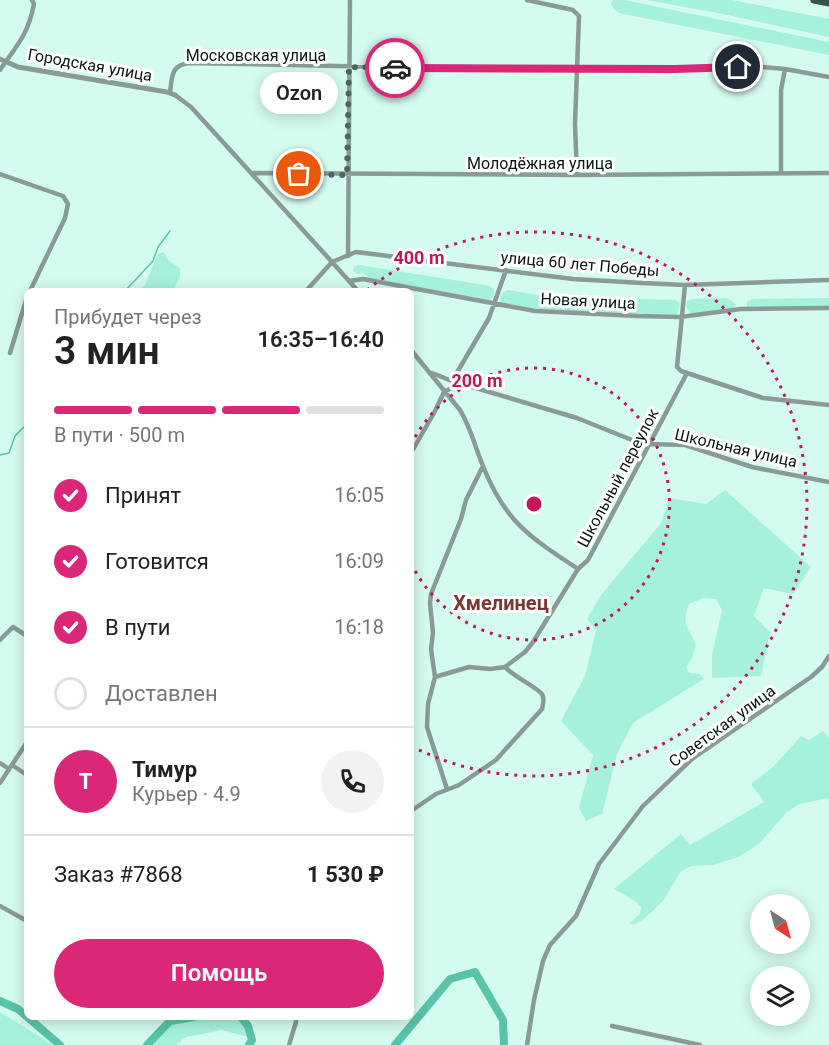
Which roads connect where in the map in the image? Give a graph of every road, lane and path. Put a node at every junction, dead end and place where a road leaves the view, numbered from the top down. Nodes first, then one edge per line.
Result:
1 (32, 0) edge
2 (350, 0) edge
3 (526, 0) edge
4 (813, 0) edge
5 (829, 3) edge
6 (3, 60) edge
7 (349, 67) junction
8 (576, 69) junction
9 (785, 69) junction
10 (0, 70) edge
11 (829, 77) edge
12 (173, 94) junction
13 (251, 173) junction
14 (782, 173) junction
15 (829, 173) edge
16 (0, 174) edge
17 (347, 175) junction
18 (577, 175) junction
19 (348, 256) junction
20 (332, 262) junction
21 (506, 270) junction
22 (829, 280) edge
23 (349, 281) junction
24 (685, 285) junction
25 (31, 288) edge
26 (309, 288) edge
27 (355, 288) edge
28 (410, 288) edge
29 (414, 289) edge
30 (494, 304) junction
31 (24, 307) edge
32 (829, 308) edge
33 (681, 317) junction
34 (10, 352) dead end
35 (414, 353) edge
36 (432, 373) junction
37 (687, 374) junction
38 (452, 381) junction
39 (459, 384) junction
40 (444, 392) junction
41 (829, 405) edge
42 (648, 444) junction
43 (414, 447) edge
44 (483, 466) junction
45 (829, 482) edge
46 (578, 569) junction
47 (24, 634) edge
48 (0, 640) edge
49 (829, 656) edge
50 (505, 667) junction
51 (435, 677) junction
52 (24, 746) edge
53 (0, 763) edge
54 (10, 767) junction
55 (24, 774) edge
56 (0, 783) edge
57 (447, 789) junction
58 (414, 809) edge
59 (0, 906) edge
60 (24, 919) edge
61 (296, 1020) edge
62 (612, 1026) dead end
63 (289, 1045) edge
64 (527, 1045) edge
65 (700, 1045) edge

1 - 6 street
2 - 7 street
3 - 8 street
4 - 5 main road
6 - 10 street
6 - 12 street, Городская улица
7 - 8 street, Московская улица
7 - 12 street, Московская улица
7 - 17 street
8 - 9 street, Московская улица
8 - 18 street
9 - 11 street, Московская улица
9 - 14 street
12 - 13 street
13 - 17 street, Молодёжная улица
13 - 20 street
14 - 15 street, Молодёжная улица
14 - 18 street, Молодёжная улица
16 - 25 street
17 - 18 street, Молодёжная улица
17 - 19 street
19 - 20 street, улица 60 лет Победы
19 - 21 street, улица 60 лет Победы
20 - 23 street
20 - 26 street
21 - 24 street, улица 60 лет Победы
21 - 30 street
22 - 24 street, улица 60 лет Победы
23 - 27 street
23 - 28 street, Новая улица
24 - 33 street
29 - 30 street, Новая улица
30 - 33 street, Новая улица
30 - 38 street
31 - 34 street
32 - 33 street, Новая улица
33 - 37 street
35 - 36 street
36 - 38 street, Школьная улица
36 - 40 street
37 - 41 street
37 - 42 street, Школьный переулок
38 - 39 street, Школьная улица
39 - 40 street
39 - 42 street, Школьная улица
40 - 43 street
40 - 44 street
42 - 45 street, Школьная улица
42 - 46 street, Школьный переулок
44 - 46 street
44 - 51 street
46 - 50 street, Школьный переулок
47 - 48 street
49 - 64 street, Советская улица
50 - 51 street
50 - 57 street
51 - 57 street
52 - 54 street
53 - 54 street
54 - 55 street
54 - 56 street
57 - 58 street
59 - 60 street
61 - 63 street
62 - 65 street

